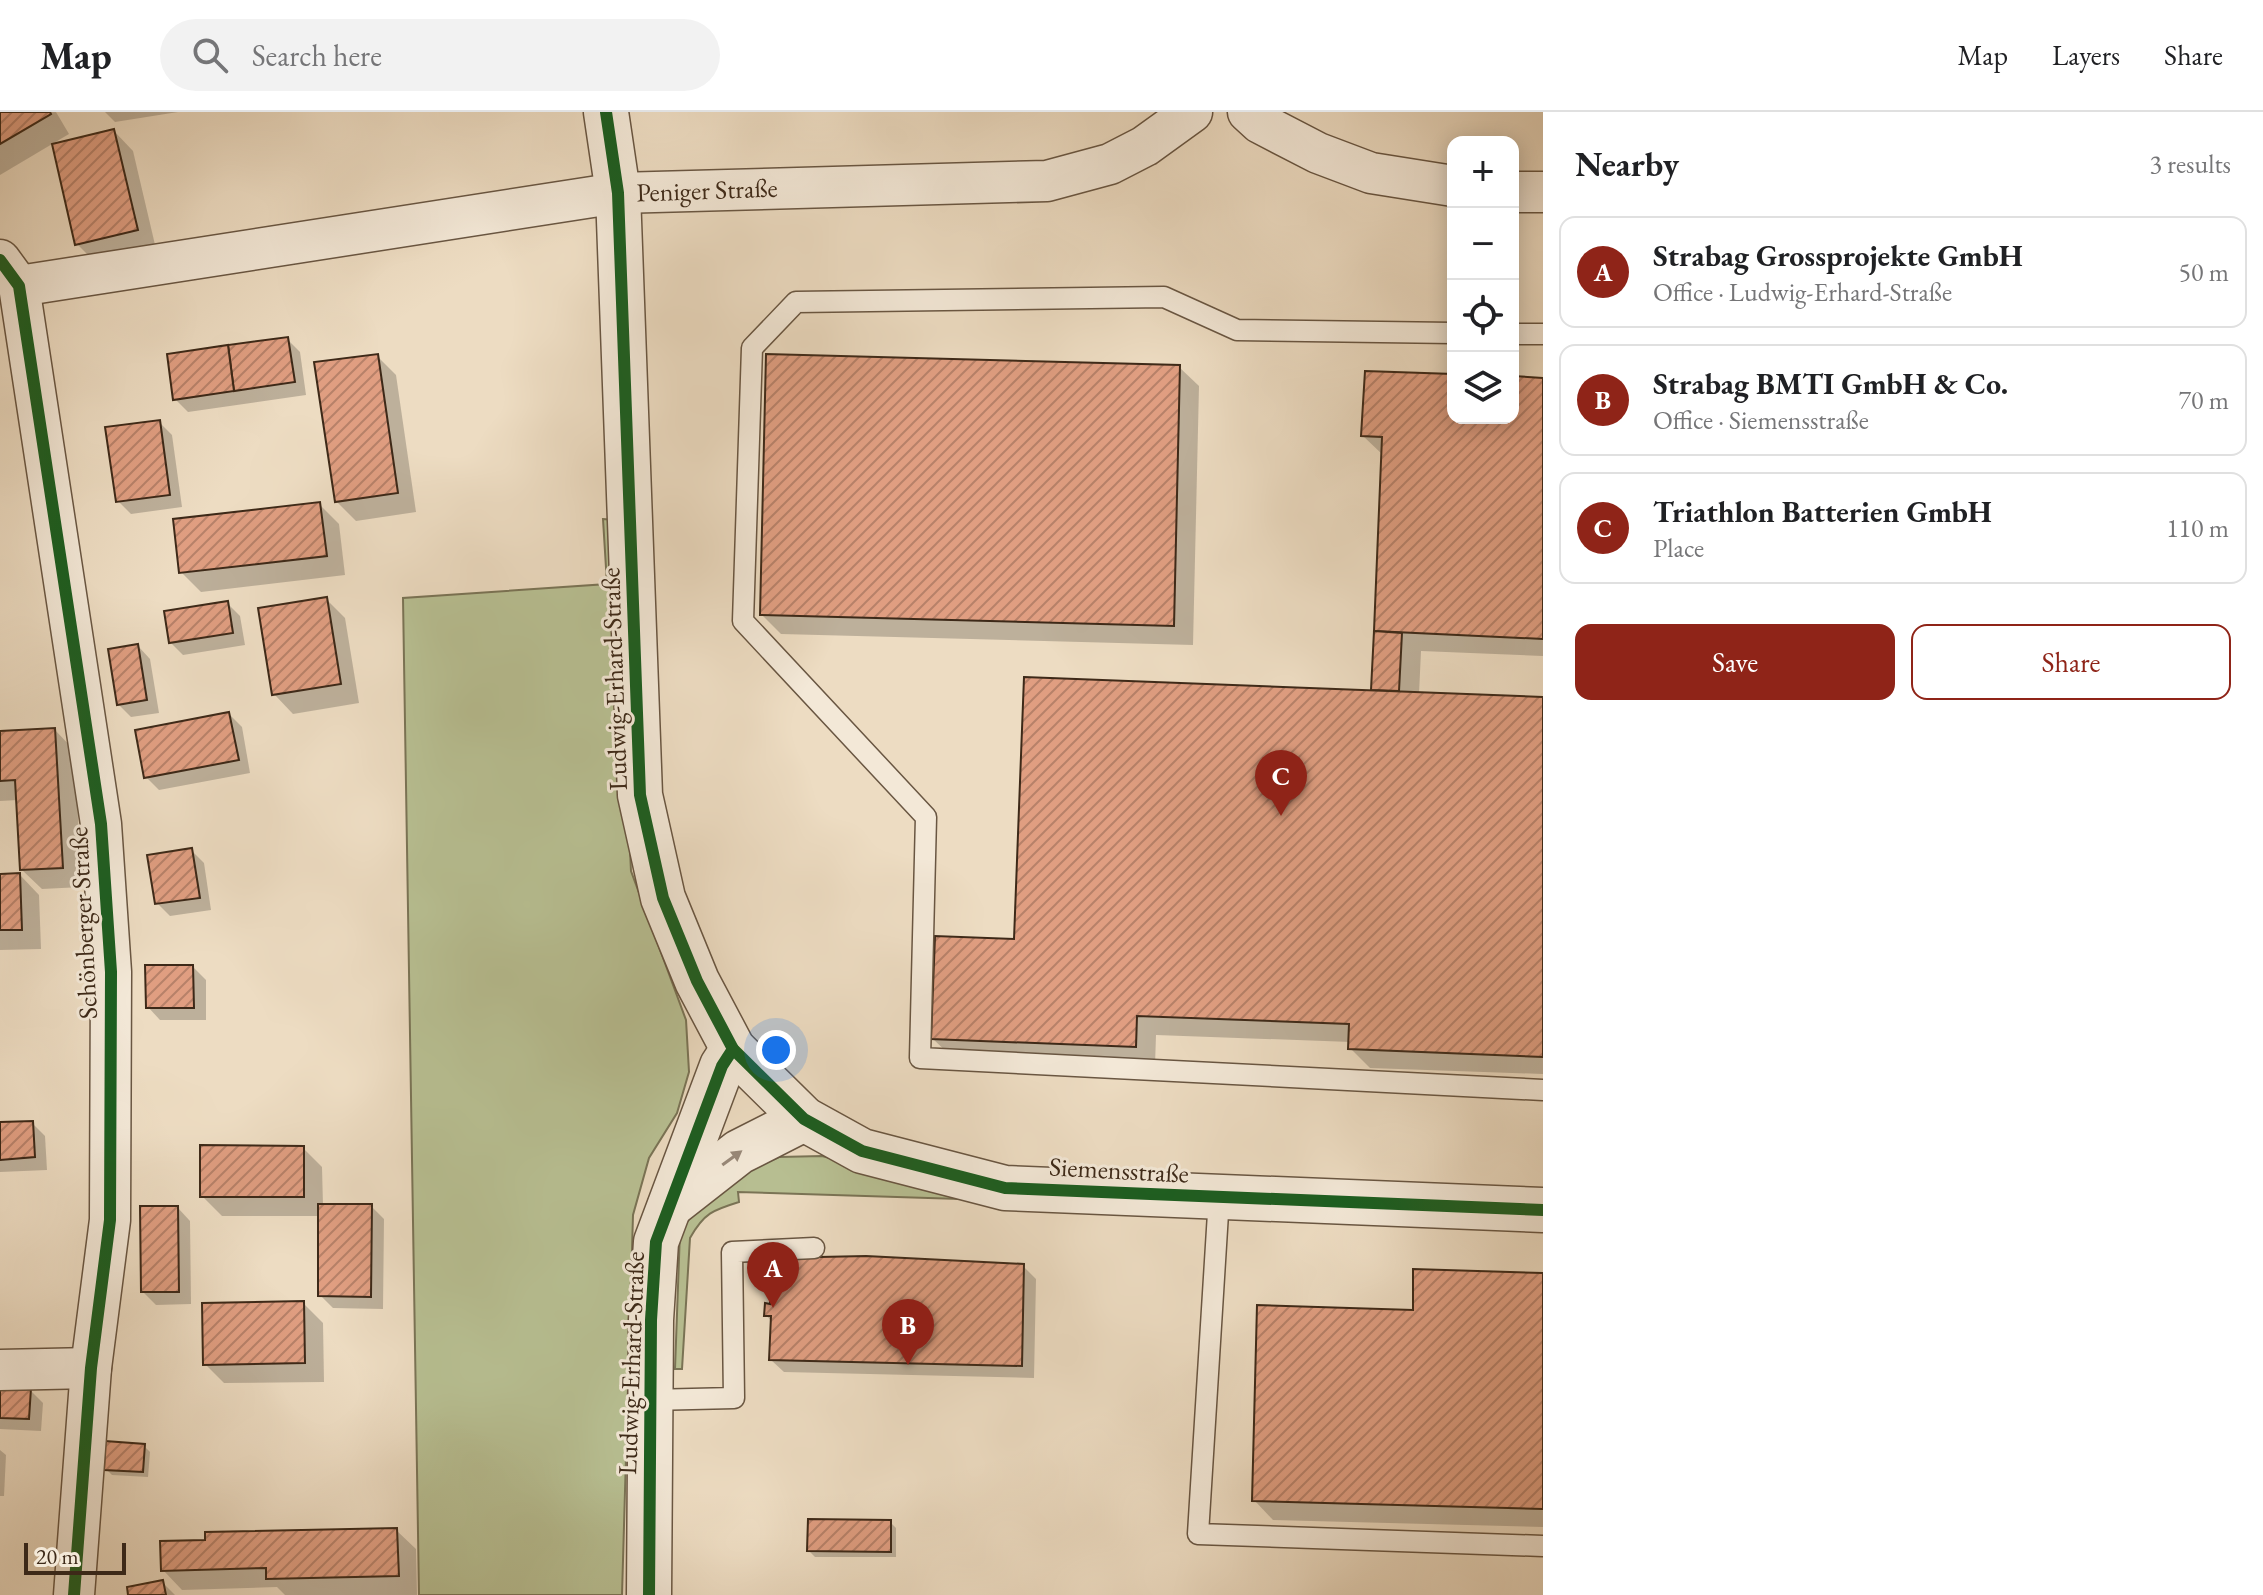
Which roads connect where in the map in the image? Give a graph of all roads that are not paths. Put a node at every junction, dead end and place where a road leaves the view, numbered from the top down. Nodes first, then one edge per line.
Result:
1 (606, 112) edge
2 (1192, 112) edge
3 (1248, 112) edge
4 (1447, 185) edge
5 (1519, 192) edge
6 (1543, 192) edge
7 (618, 193) junction
8 (10, 273) edge
9 (1447, 333) edge
10 (1519, 334) edge
11 (1543, 334) edge
12 (733, 1049) junction
13 (1543, 1090) edge
14 (804, 1119) junction
15 (1219, 1197) junction
16 (670, 1206) junction
17 (1543, 1210) edge
18 (814, 1248) dead end
19 (91, 1368) junction
20 (0, 1370) edge
21 (650, 1400) junction
22 (1543, 1546) edge
23 (74, 1595) edge
24 (649, 1595) edge

1 - 7 street, Ludwig-Erhard-Straße
2 - 7 street, Peniger Straße
3 - 4 street
5 - 6 street
7 - 8 street, Peniger Straße
7 - 12 street, Ludwig-Erhard-Straße
8 - 19 street, Schönberger Straße
9 - 13 lane
10 - 11 lane
12 - 14 street, Siemensstraße
12 - 16 street, Ludwig-Erhard-Straße
14 - 15 street, Siemensstraße
16 -> 14 street
15 - 17 street, Siemensstraße
15 - 22 lane
16 - 21 street, Ludwig-Erhard-Straße
18 - 21 lane
19 - 20 street
19 - 23 street, Schönberger Straße
21 - 24 street, Ludwig-Erhard-Straße

